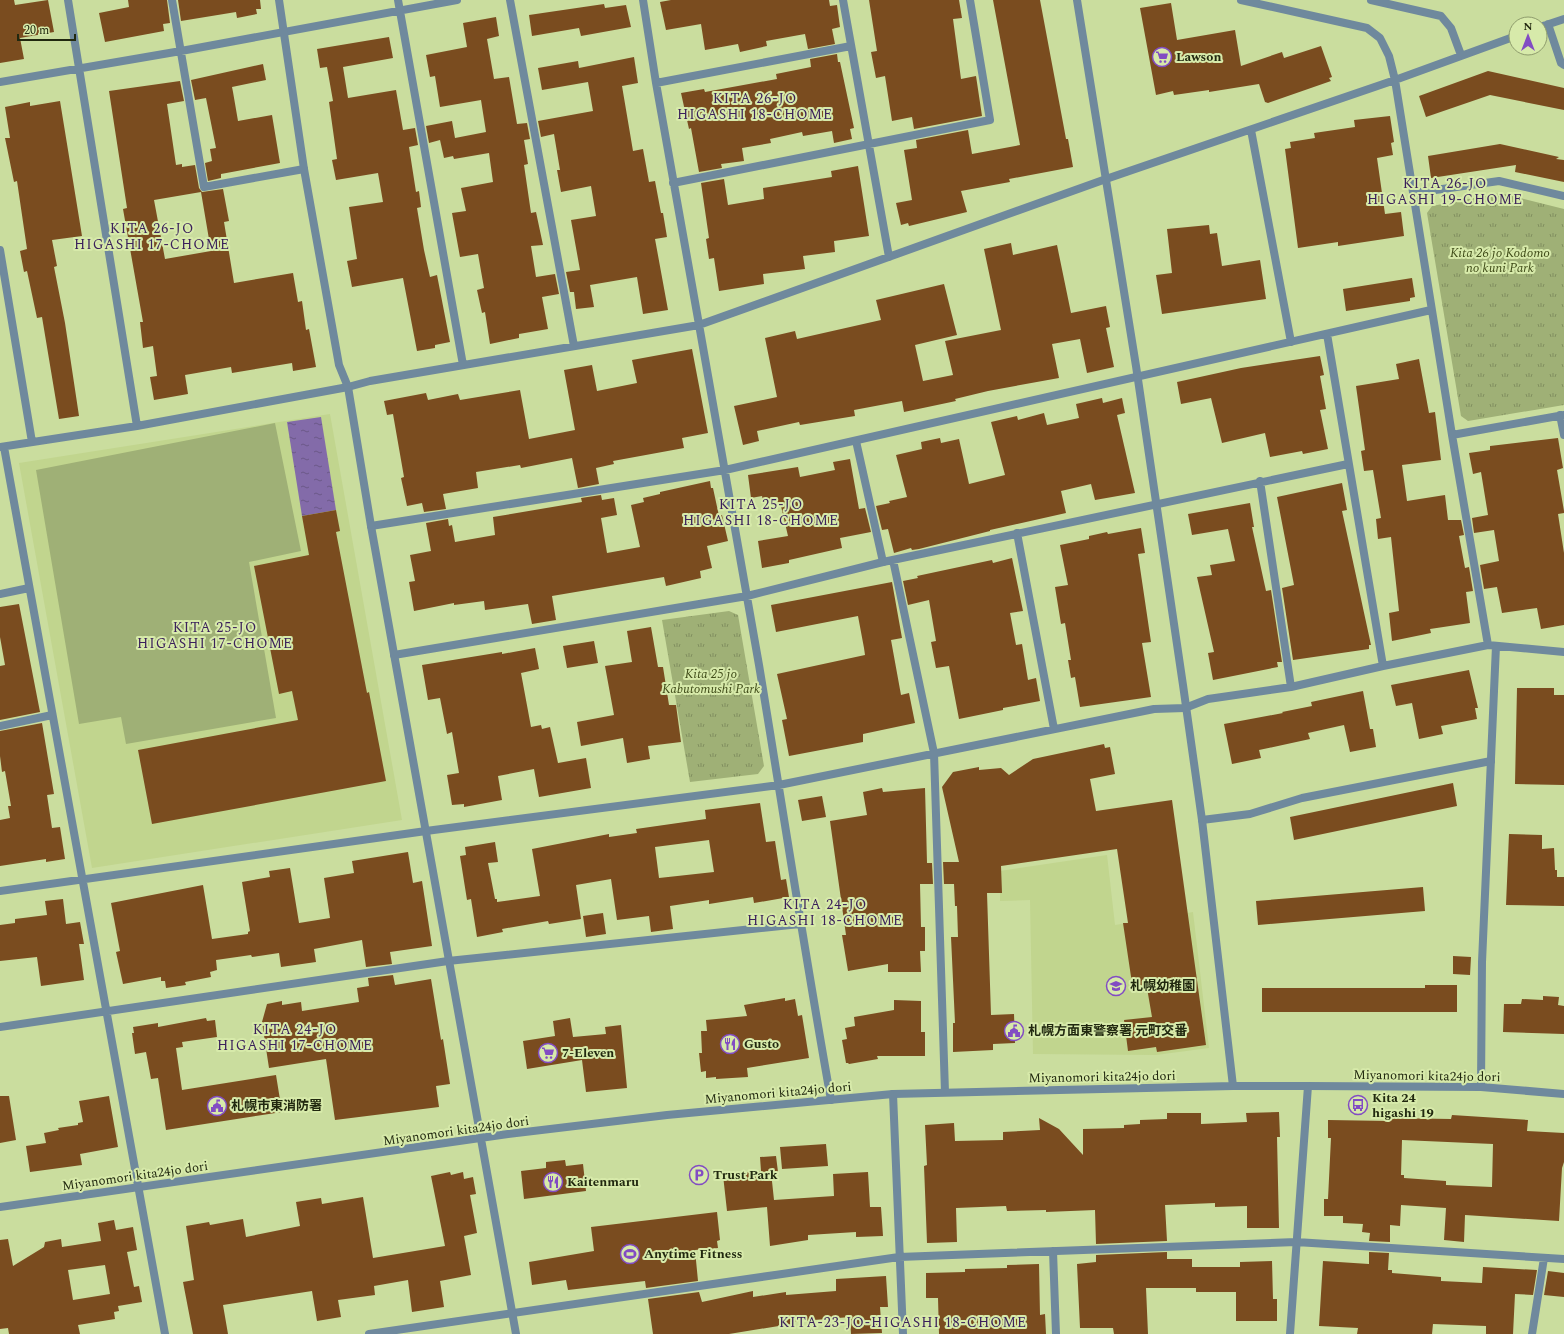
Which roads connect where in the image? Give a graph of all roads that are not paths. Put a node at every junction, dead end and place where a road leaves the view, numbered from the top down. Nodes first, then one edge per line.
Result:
1 (68, 0) edge
2 (172, 0) edge
3 (279, 0) edge
4 (398, 0) edge
5 (457, 0) edge
6 (510, 0) edge
7 (643, 0) edge
8 (843, 0) edge
9 (970, 0) edge
10 (1077, 0) edge
11 (1241, 0) edge
12 (1372, 0) edge
13 (1394, 2) edge
14 (400, 11) junction
15 (1564, 19) edge
16 (1548, 24) joint
17 (284, 32) junction
18 (1508, 39) edge
19 (851, 46) junction
20 (180, 52) junction
21 (1461, 55) junction
22 (1564, 65) edge
23 (79, 69) junction
24 (1395, 80) junction
25 (0, 82) edge
26 (656, 83) junction
27 (1251, 130) junction
28 (869, 144) junction
29 (304, 169) junction
30 (1106, 179) junction
31 (673, 183) junction
32 (1414, 193) junction
33 (1564, 196) edge
34 (0, 250) edge
35 (890, 257) junction
36 (1431, 310) junction
37 (699, 325) junction
38 (1327, 334) junction
39 (1291, 342) junction
40 (574, 346) junction
41 (463, 365) junction
42 (1138, 377) junction
43 (348, 386) junction
44 (1562, 415) edge
45 (137, 426) junction
46 (1452, 435) junction
47 (1564, 436) edge
48 (856, 441) junction
49 (32, 442) junction
50 (2, 447) edge
51 (1348, 464) junction
52 (725, 470) junction
53 (1260, 481) junction
54 (1155, 503) junction
55 (371, 526) junction
56 (1017, 533) junction
57 (893, 560) junction
58 (883, 562) junction
59 (29, 588) junction
60 (0, 594) edge
61 (747, 596) junction
62 (1492, 645) junction
63 (1564, 652) edge
64 (394, 655) junction
65 (1383, 666) junction
66 (1292, 687) junction
67 (1185, 708) junction
68 (52, 715) junction
69 (0, 726) edge
70 (1054, 729) junction
71 (934, 753) junction
72 (1491, 761) junction
73 (779, 785) junction
74 (1202, 820) junction
75 (426, 831) junction
76 (82, 880) junction
77 (0, 891) edge
78 (800, 924) junction
79 (448, 961) junction
80 (105, 1012) junction
81 (0, 1027) edge
82 (1233, 1086) junction
83 (1308, 1086) junction
84 (1481, 1087) junction
85 (945, 1092) junction
86 (893, 1094) junction
87 (1564, 1094) edge
88 (831, 1100) junction
89 (481, 1139) junction
90 (140, 1188) junction
91 (0, 1207) edge
92 (1296, 1242) junction
93 (1053, 1251) junction
94 (899, 1257) junction
95 (1544, 1258) junction
96 (1564, 1259) edge
97 (513, 1314) junction
98 (165, 1334) edge
99 (370, 1334) edge
100 (516, 1334) edge
101 (903, 1334) edge
102 (1056, 1334) edge
103 (1290, 1334) edge
104 (1532, 1334) edge

1 - 23 street
2 - 20 street
3 - 17 street
4 - 14 street
5 - 14 street
6 - 40 street
7 - 26 street
8 - 19 street
9 - 28 street
10 - 30 street
11 - 24 street
12 - 13 street
13 - 21 street
14 - 17 street
14 - 41 street
15 - 16 street
16 - 22 street
17 - 20 street
17 - 29 street
18 - 21 street
19 - 26 street
19 - 28 street
20 - 23 street
20 - 29 street
21 - 24 street
23 - 25 street
23 - 45 street
24 - 27 street
24 - 32 street
26 - 31 street
27 - 30 street
27 - 39 street
28 - 31 street
28 - 35 street
29 - 43 street
30 - 35 street
30 - 42 street
31 - 37 street
32 - 33 street
32 - 36 street
34 - 49 street
35 - 37 street
36 - 38 street
36 - 46 street
37 - 40 street
37 - 52 street
38 - 39 street
38 - 51 street
39 - 42 street
40 - 41 street
41 - 43 street
42 - 48 street
42 - 54 street
43 - 45 street
43 - 55 street
44 - 46 street
44 - 47 street
45 - 49 street
46 - 62 street
48 - 52 street
48 - 58 street
49 - 50 street
50 - 59 street
51 - 53 street
51 - 65 street
52 - 55 street
52 - 61 street
53 - 54 street
53 - 66 street
54 - 56 street
54 - 67 street
55 - 64 street
56 - 57 street
56 - 70 street
57 - 58 street
57 - 71 street
58 - 61 street
59 - 60 street
59 - 68 street
61 - 64 street
61 - 73 street
62 - 63 street
62 - 65 street
62 - 72 street
64 - 75 street
65 - 66 street
66 - 67 street
67 - 70 street
67 - 74 street
68 - 69 street
68 - 76 street
70 - 71 street
71 - 73 street
71 - 85 street
72 - 74 street
72 - 84 street
73 - 75 street
73 - 78 street
74 - 82 street
75 - 76 street
75 - 79 street
76 - 77 street
76 - 80 street
78 - 79 street
78 - 88 street
79 - 80 street
79 - 89 street
80 - 81 street
80 - 90 street
82 - 83 street, Miyanomori kita24jo dori
82 - 85 street, Miyanomori kita24jo dori
83 - 84 street, Miyanomori kita24jo dori
83 - 92 street
84 - 87 street, Miyanomori kita24jo dori
85 - 86 street, Miyanomori kita24jo dori
86 - 88 street, Miyanomori kita24jo dori
86 - 94 street
88 - 89 street, Miyanomori kita24jo dori
89 - 90 street, Miyanomori kita24jo dori
89 - 97 street
90 - 91 street, Miyanomori kita24jo dori
90 - 98 street
92 - 93 street
92 - 95 street
92 - 103 street
93 - 94 street
93 - 102 street
94 - 97 street
94 - 101 street
95 - 96 street
95 - 104 street
97 - 99 street
97 - 100 street

